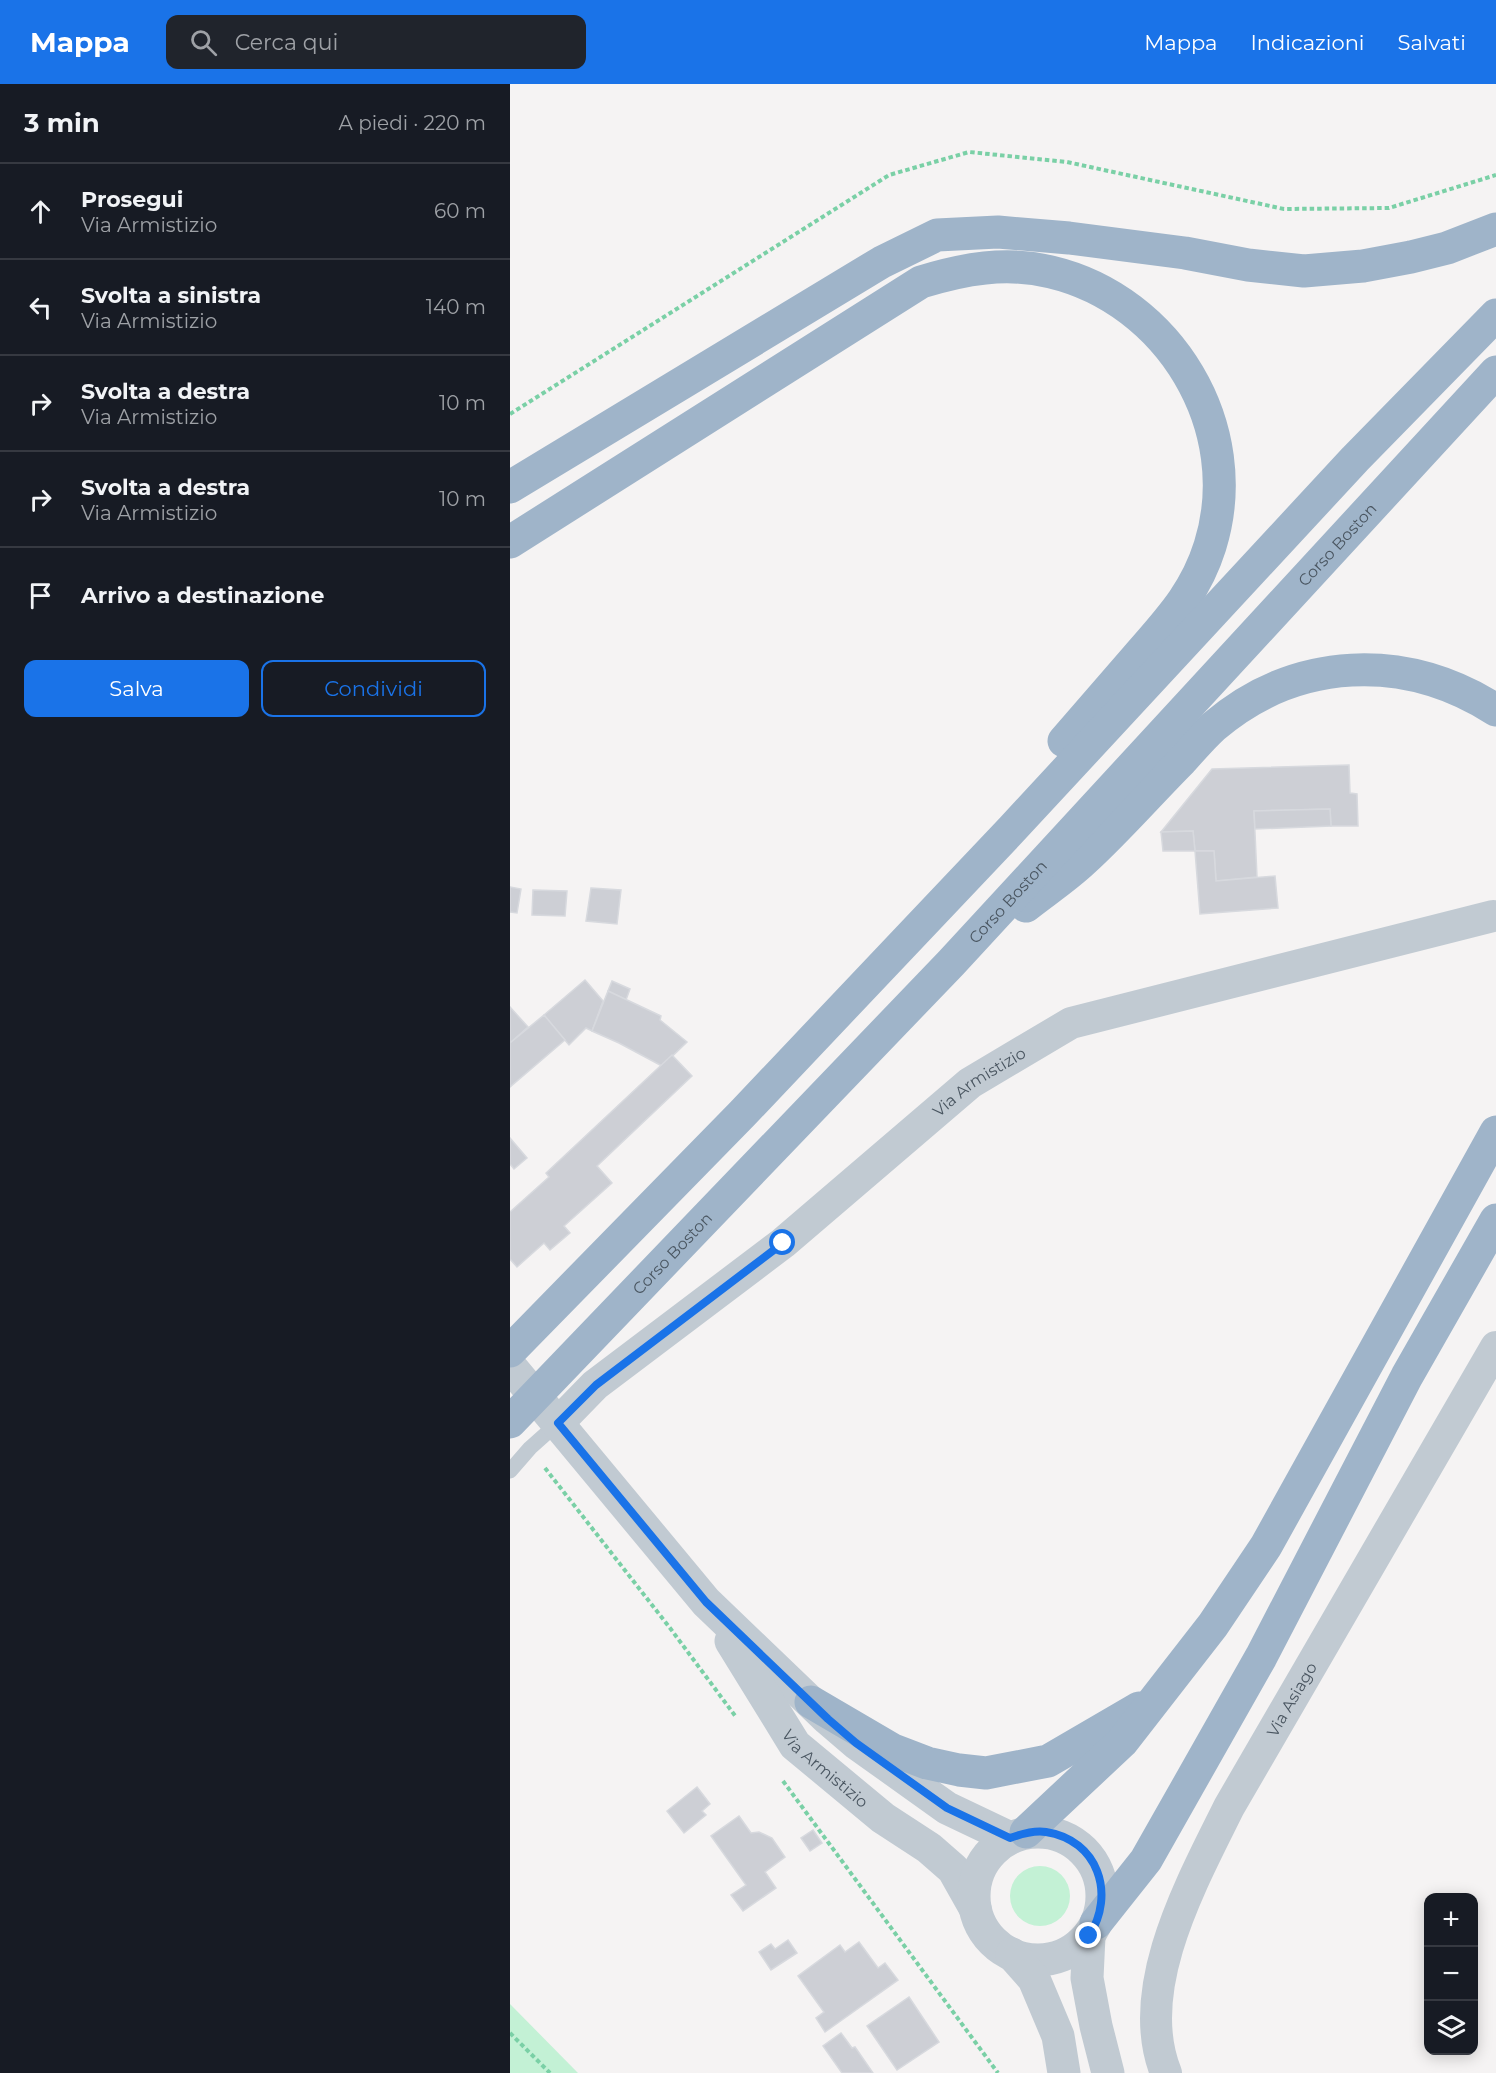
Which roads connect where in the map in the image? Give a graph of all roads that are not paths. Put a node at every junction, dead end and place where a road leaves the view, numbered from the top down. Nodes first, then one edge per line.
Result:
1 (1496, 229) edge
2 (1496, 315) edge
3 (1496, 372) edge
4 (510, 488) edge
5 (510, 542) edge
6 (1496, 710) edge
7 (1012, 829) junction
8 (1493, 916) dead end
9 (951, 963) junction
10 (1496, 1132) edge
11 (1496, 1220) edge
12 (1496, 1347) edge
13 (510, 1351) edge
14 (510, 1366) edge
15 (510, 1422) edge
16 (558, 1423) junction
17 (510, 1471) edge
18 (706, 1602) junction
19 (1156, 1699) junction
20 (811, 1702) junction
21 (1018, 1835) junction
22 (975, 1908) junction
23 (1092, 1929) junction
24 (1012, 1954) junction
25 (1064, 2073) edge
26 (1108, 2073) edge
27 (1166, 2073) edge

1 - 4 highway
2 - 7 highway
3 - 9 highway, Corso Boston
5 - 7 highway
6 - 9 highway
7 - 13 highway
8 - 16 street, Via Armistizio
9 - 15 highway, Corso Boston
10 - 19 highway
11 - 23 highway
12 - 27 street, Via Asiago
14 - 16 street, Via Armistizio
16 - 17 lane, Via Armistizio
16 - 18 street, Via Armistizio
18 - 20 street, Via Armistizio
18 - 22 street, Via Armistizio
19 - 20 highway
19 - 21 highway
20 - 21 street, Via Armistizio
21 - 22 street, Via Armistizio
21 - 23 street, Via Armistizio
22 - 24 street, Via Armistizio
23 - 24 street, Via Armistizio
23 - 26 street, Via Armistizio
24 - 25 street, Via Armistizio

